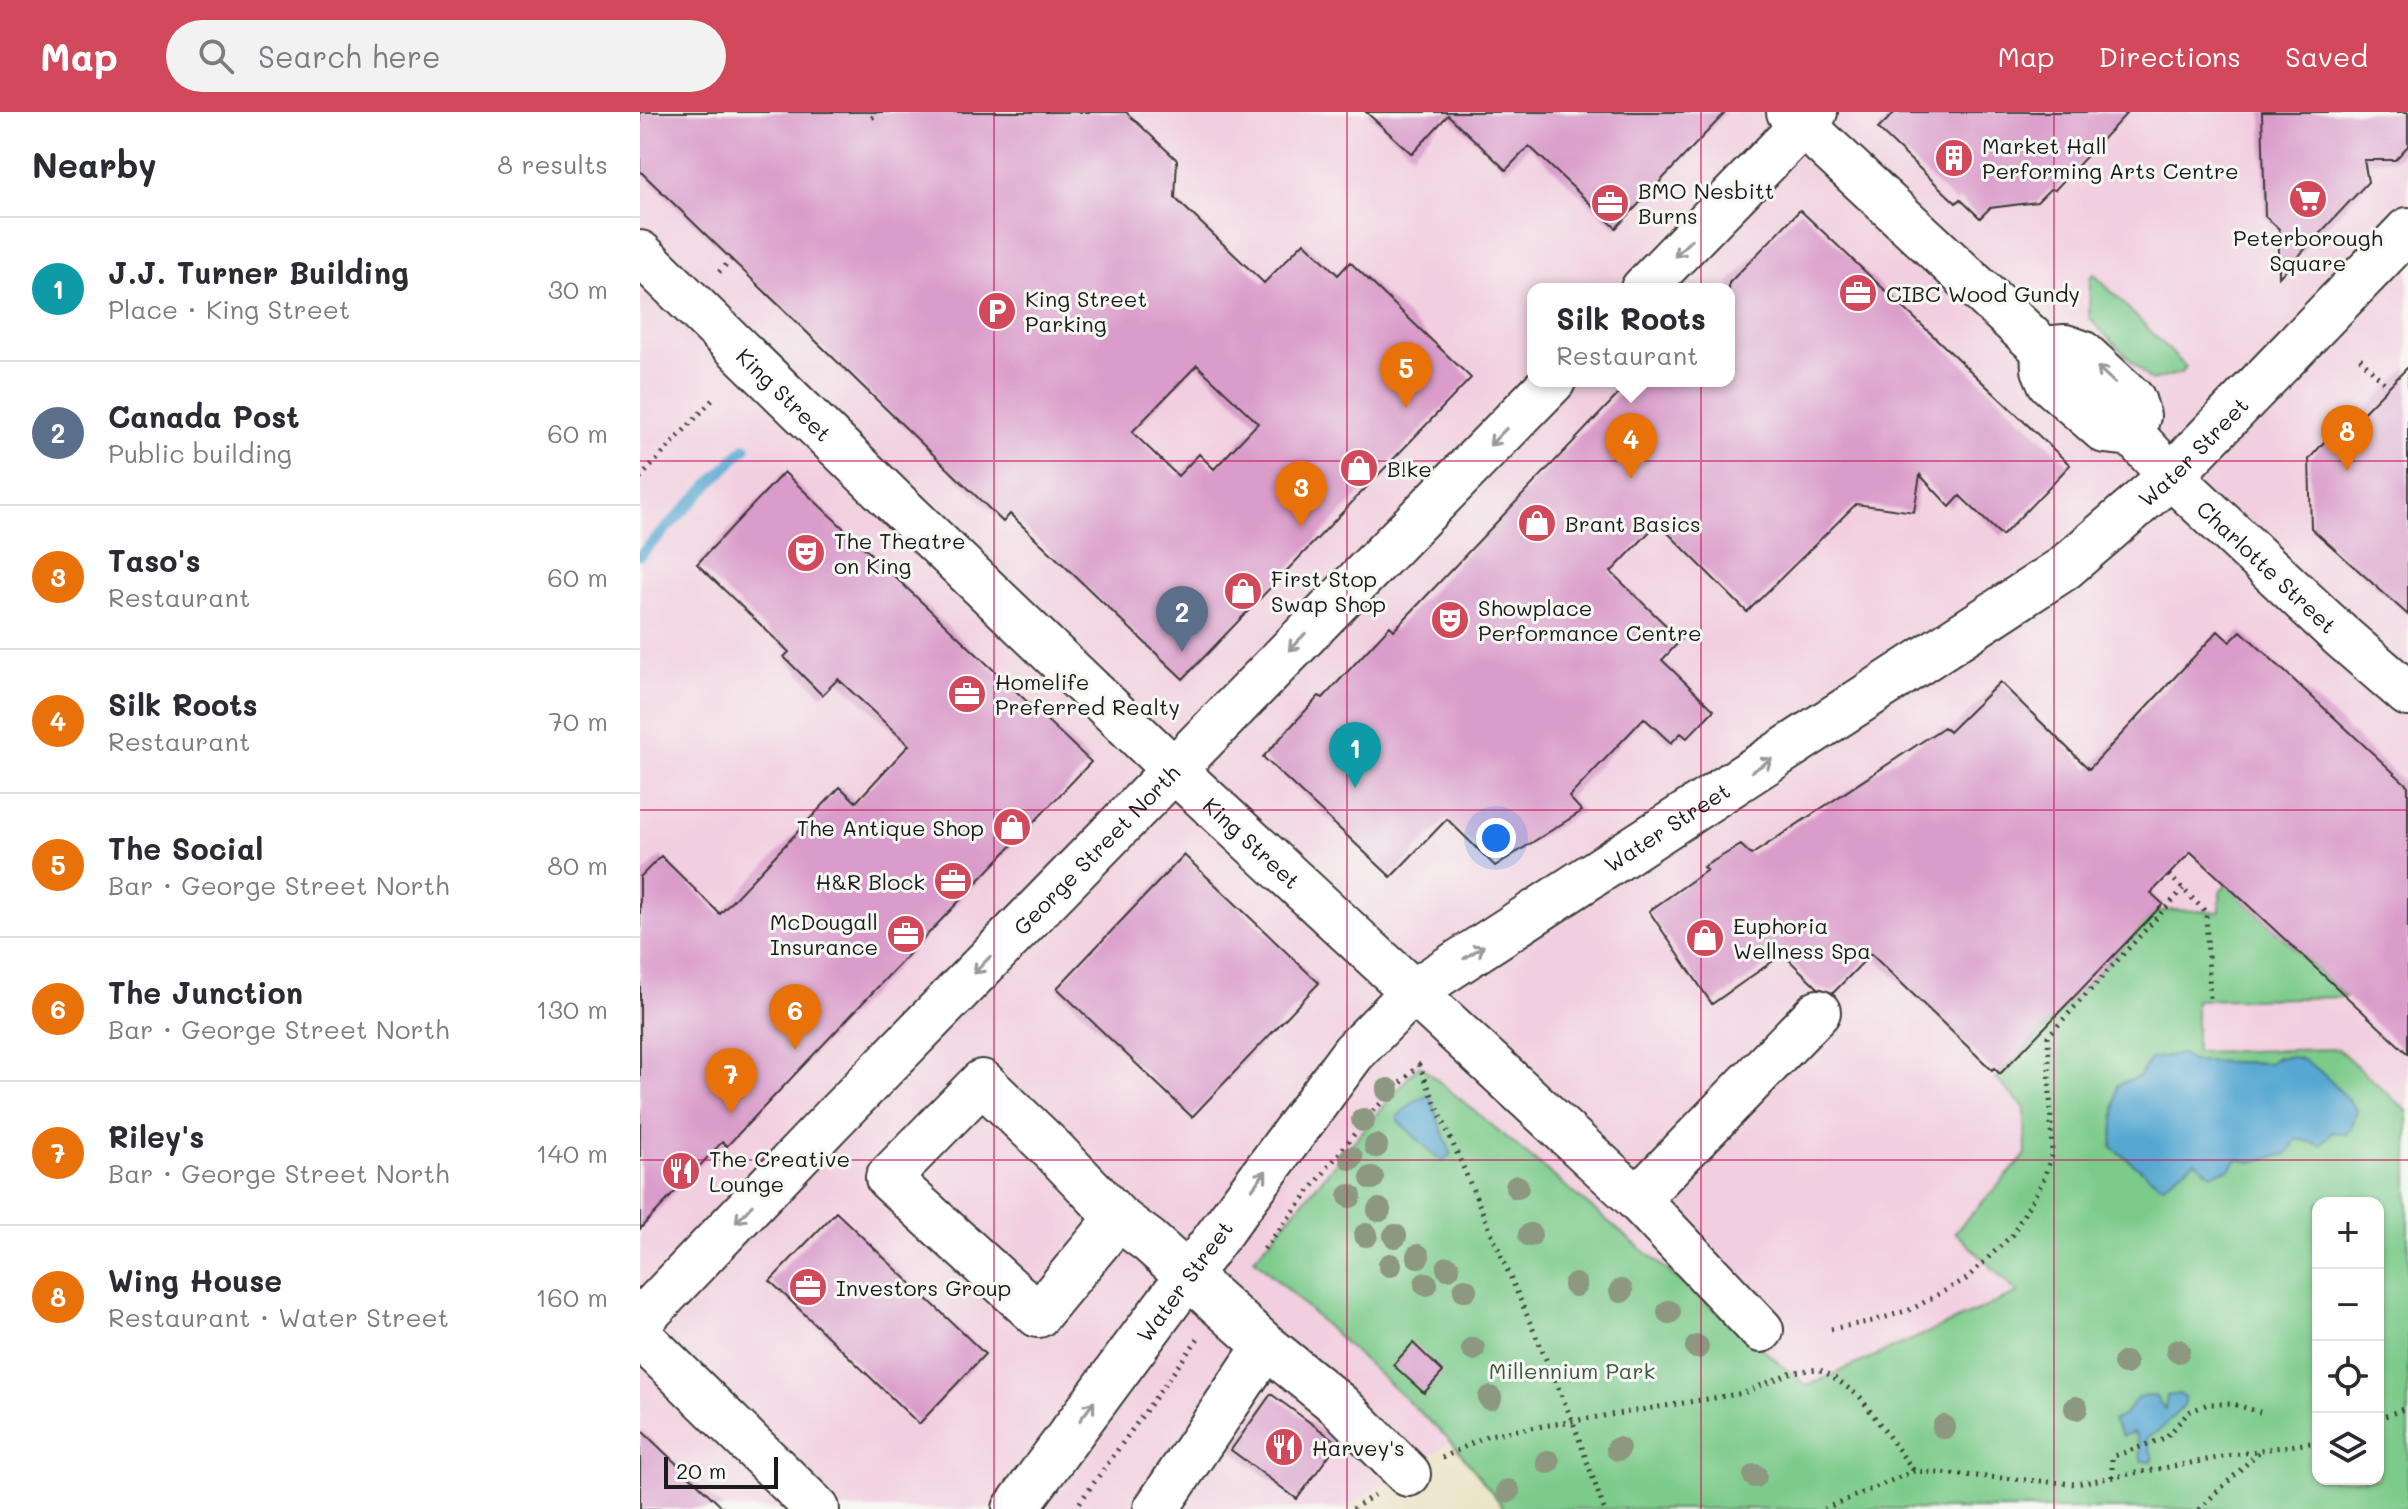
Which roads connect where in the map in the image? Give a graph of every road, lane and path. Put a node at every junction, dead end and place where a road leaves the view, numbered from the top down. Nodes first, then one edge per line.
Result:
1 (878, 112) edge
2 (1803, 116) edge
3 (872, 118) dead end
4 (2408, 230) edge
5 (640, 253) edge
6 (732, 259) dead end
7 (719, 272) dead end
8 (1649, 283) edge
9 (2360, 358) dead end
10 (1547, 387) edge
11 (2388, 387) dead end
12 (715, 397) dead end
13 (2171, 476) junction
14 (640, 478) edge
15 (2408, 694) edge
16 (1174, 770) junction
17 (2169, 875) dead end
18 (2183, 889) junction
19 (1414, 991) junction
20 (2210, 999) dead end
21 (1818, 1012) dead end
22 (1637, 1199) junction
23 (1118, 1218) junction
24 (1187, 1275) junction
25 (1220, 1307) junction
26 (640, 1321) edge
27 (1831, 1329) dead end
28 (1761, 1330) dead end
29 (640, 1336) edge
30 (1266, 1346) junction
31 (640, 1381) edge
32 (697, 1393) junction
33 (2408, 1407) edge
34 (2260, 1412) dead end
35 (2384, 1417) edge
36 (1573, 1422) junction
37 (2312, 1443) edge
38 (2261, 1450) junction
39 (1914, 1471) junction
40 (1408, 1474) junction
41 (2112, 1477) junction
42 (817, 1509) edge
43 (1015, 1509) edge
44 (1075, 1509) edge
45 (1156, 1509) edge
46 (1353, 1509) edge
47 (1604, 1509) edge
48 (1824, 1509) edge
49 (2199, 1509) edge

1 - 3 path
2 -> 8 main road
2 - 13 main road, Charlotte Street
4 - 13 main road, Water Street
5 - 16 main road, King Street
6 - 7 path
9 - 11 path
10 -> 16 main road, George Street North
12 - 14 path
13 - 15 main road, Charlotte Street
19 -> 13 main road, Water Street
16 - 19 main road, King Street
16 -> 26 main road, George Street North
17 - 18 path
18 - 20 path
18 - 27 path
19 - 22 main road, King Street
24 -> 19 main road, Water Street
21 - 22 main road
22 - 28 main road, King Street
23 - 23 main road
23 - 24 main road
24 - 25 main road
43 -> 24 main road, Water Street
25 - 30 main road
25 - 36 path
25 - 44 path
29 - 32 main road
30 - 40 main road
30 - 45 main road
31 - 32 main road
32 - 42 main road
33 - 35 path
34 - 41 path
36 - 39 path
36 - 40 path
36 - 47 path
37 - 38 path
38 - 41 path
38 - 49 path
39 - 41 path
39 - 48 path
40 - 46 path

